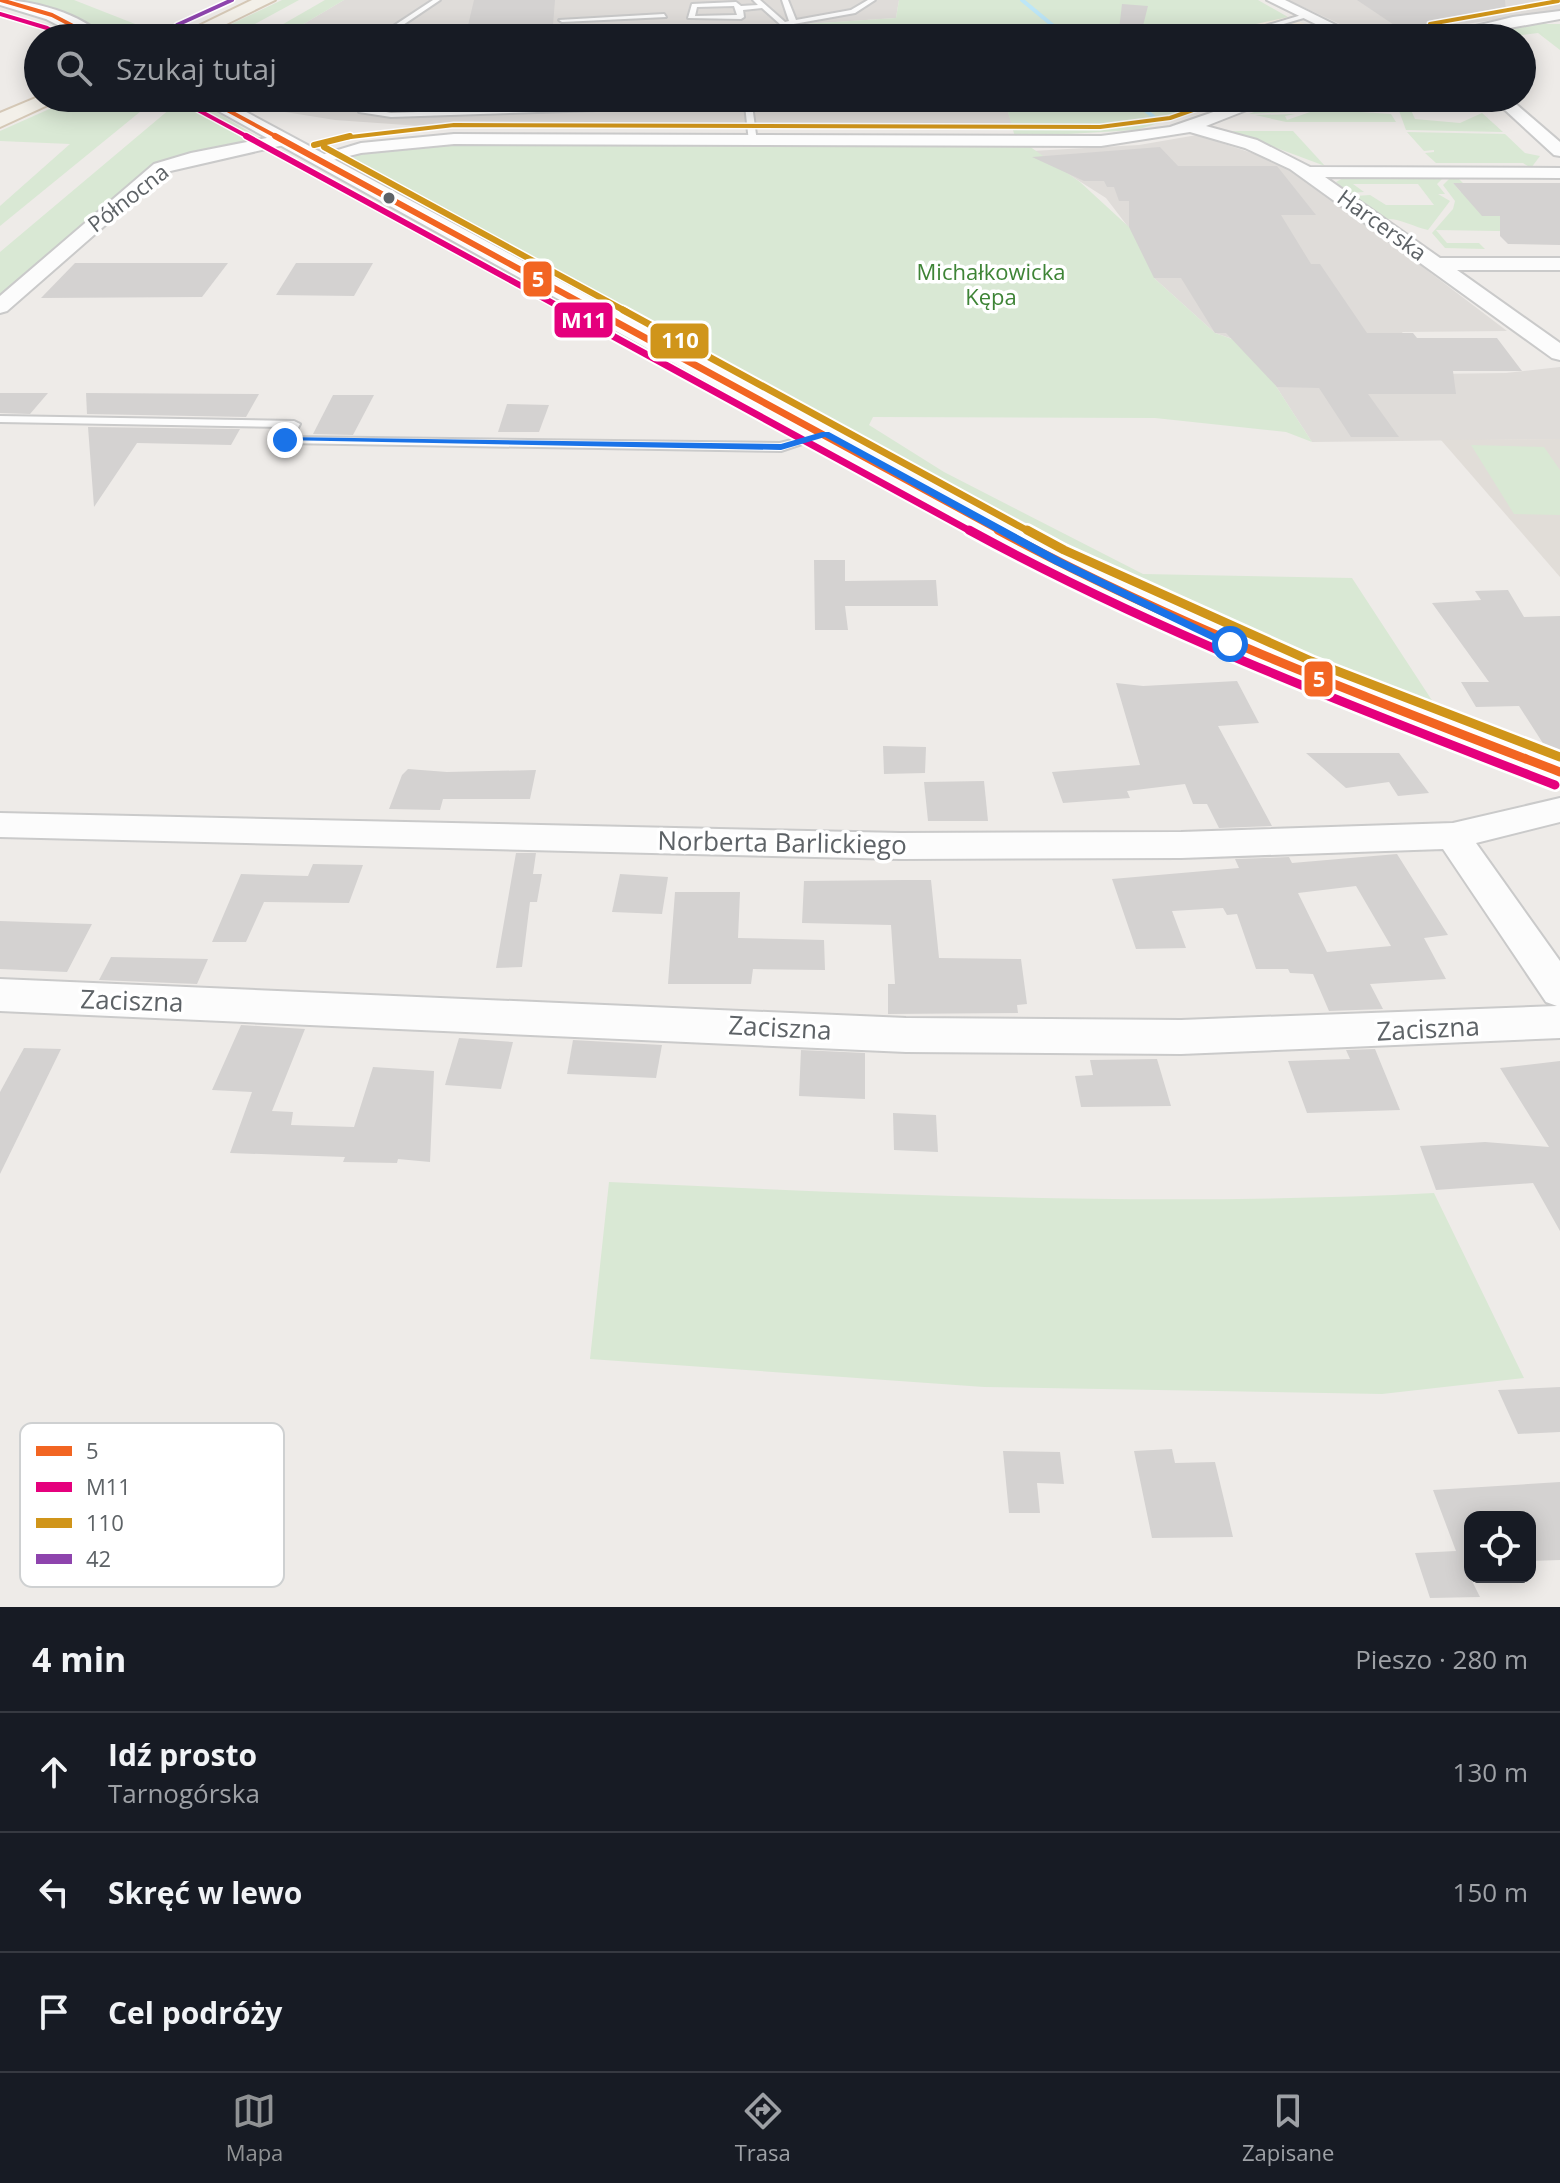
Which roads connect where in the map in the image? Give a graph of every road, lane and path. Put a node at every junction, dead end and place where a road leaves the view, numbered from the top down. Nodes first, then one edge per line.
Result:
1 (1, 0) edge
2 (266, 0) edge
3 (437, 0) edge
4 (662, 0) edge
5 (785, 0) edge
6 (872, 0) edge
7 (1274, 0) edge
8 (758, 3) edge
9 (739, 8) junction
10 (693, 12) junction
11 (664, 15) junction
12 (1560, 15) edge
13 (1305, 16) junction
14 (562, 20) dead end
15 (793, 22) junction
16 (69, 24) edge
17 (214, 24) edge
18 (400, 24) edge
19 (665, 24) edge
20 (784, 24) joint
21 (1281, 24) edge
22 (1323, 24) edge
23 (1500, 24) edge
24 (24, 111) edge
25 (231, 112) edge
26 (374, 112) edge
27 (452, 112) edge
28 (749, 112) edge
29 (1228, 112) edge
30 (1516, 112) edge
31 (0, 121) edge
32 (1188, 126) junction
33 (282, 140) junction
34 (753, 142) junction
35 (1560, 151) edge
36 (317, 159) junction
37 (1308, 172) junction
38 (1560, 173) edge
39 (1435, 264) junction
40 (1560, 264) edge
41 (0, 307) edge
42 (1560, 353) edge
43 (0, 419) edge
44 (826, 434) junction
45 (1560, 772) edge
46 (1560, 810) edge
47 (0, 825) edge
48 (1453, 836) junction
49 (1560, 991) edge
50 (0, 995) edge
51 (1560, 1022) edge

1 - 16 street
2 - 17 main road
3 - 18 lane
4 - 11 lane
5 - 15 lane
6 - 15 lane
7 - 13 street
8 - 9 lane
8 - 20 lane
9 - 10 lane
9 - 10 lane
10 - 11 lane
11 - 14 lane
11 - 19 lane
12 - 23 street
13 - 21 lane
13 - 22 street
15 - 20 lane
24 - 31 main road
25 - 33 street
26 - 27 lane
28 - 34 lane
29 - 32 street
30 - 35 street
32 - 34 street
32 - 37 street, Harcerska
33 - 36 street
33 - 41 street, Północna
34 - 36 street
36 - 44 street
37 - 38 street
37 - 39 street, Harcerska
39 - 40 street
39 - 42 street, Harcerska
43 - 44 lane
44 - 45 street
46 - 48 street, Norberta Barlickiego
47 - 48 street, Norberta Barlickiego
48 - 49 street
50 - 51 street, Zaciszna

